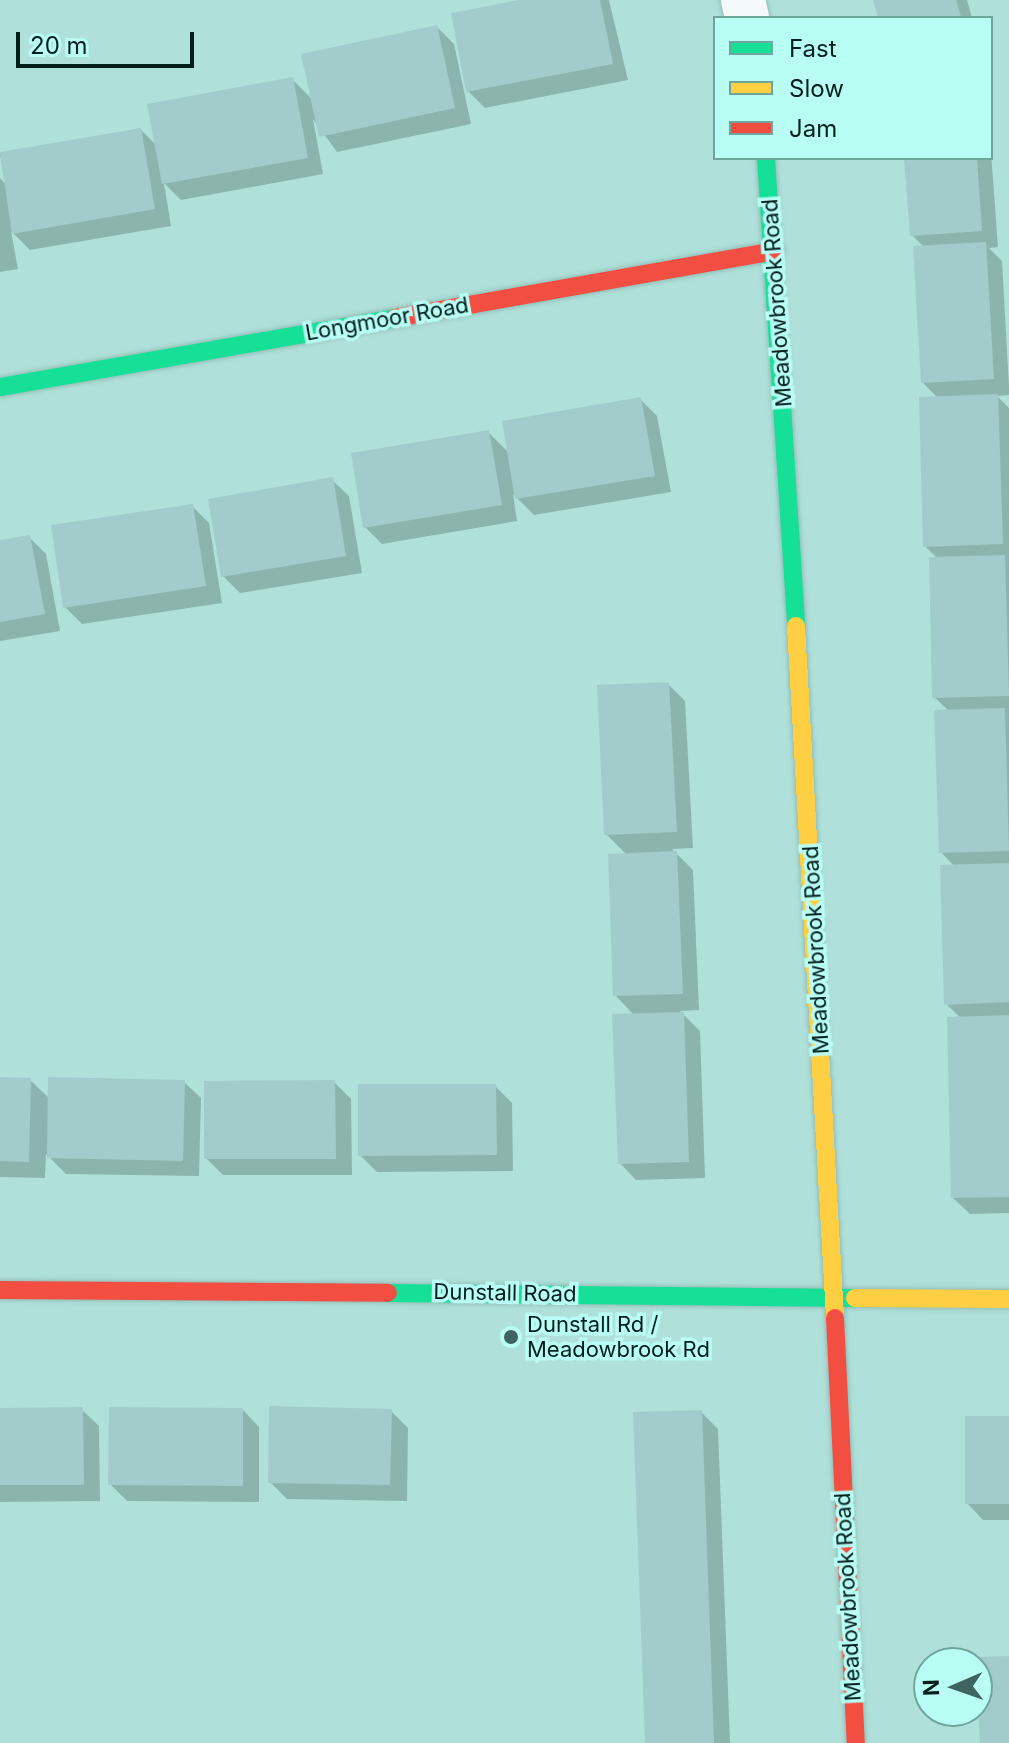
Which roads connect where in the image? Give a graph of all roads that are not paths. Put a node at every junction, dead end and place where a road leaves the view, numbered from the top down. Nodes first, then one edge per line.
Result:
1 (766, 160) edge
2 (775, 251) junction
3 (0, 387) edge
4 (0, 1290) edge
5 (834, 1296) junction
6 (1009, 1299) edge
7 (856, 1743) edge

1 - 2 street, Meadowbrook Road
2 - 3 street, Longmoor Road
2 - 5 street, Meadowbrook Road
4 - 5 street, Dunstall Road
5 - 6 street, Dunstall Road
5 - 7 street, Meadowbrook Road

